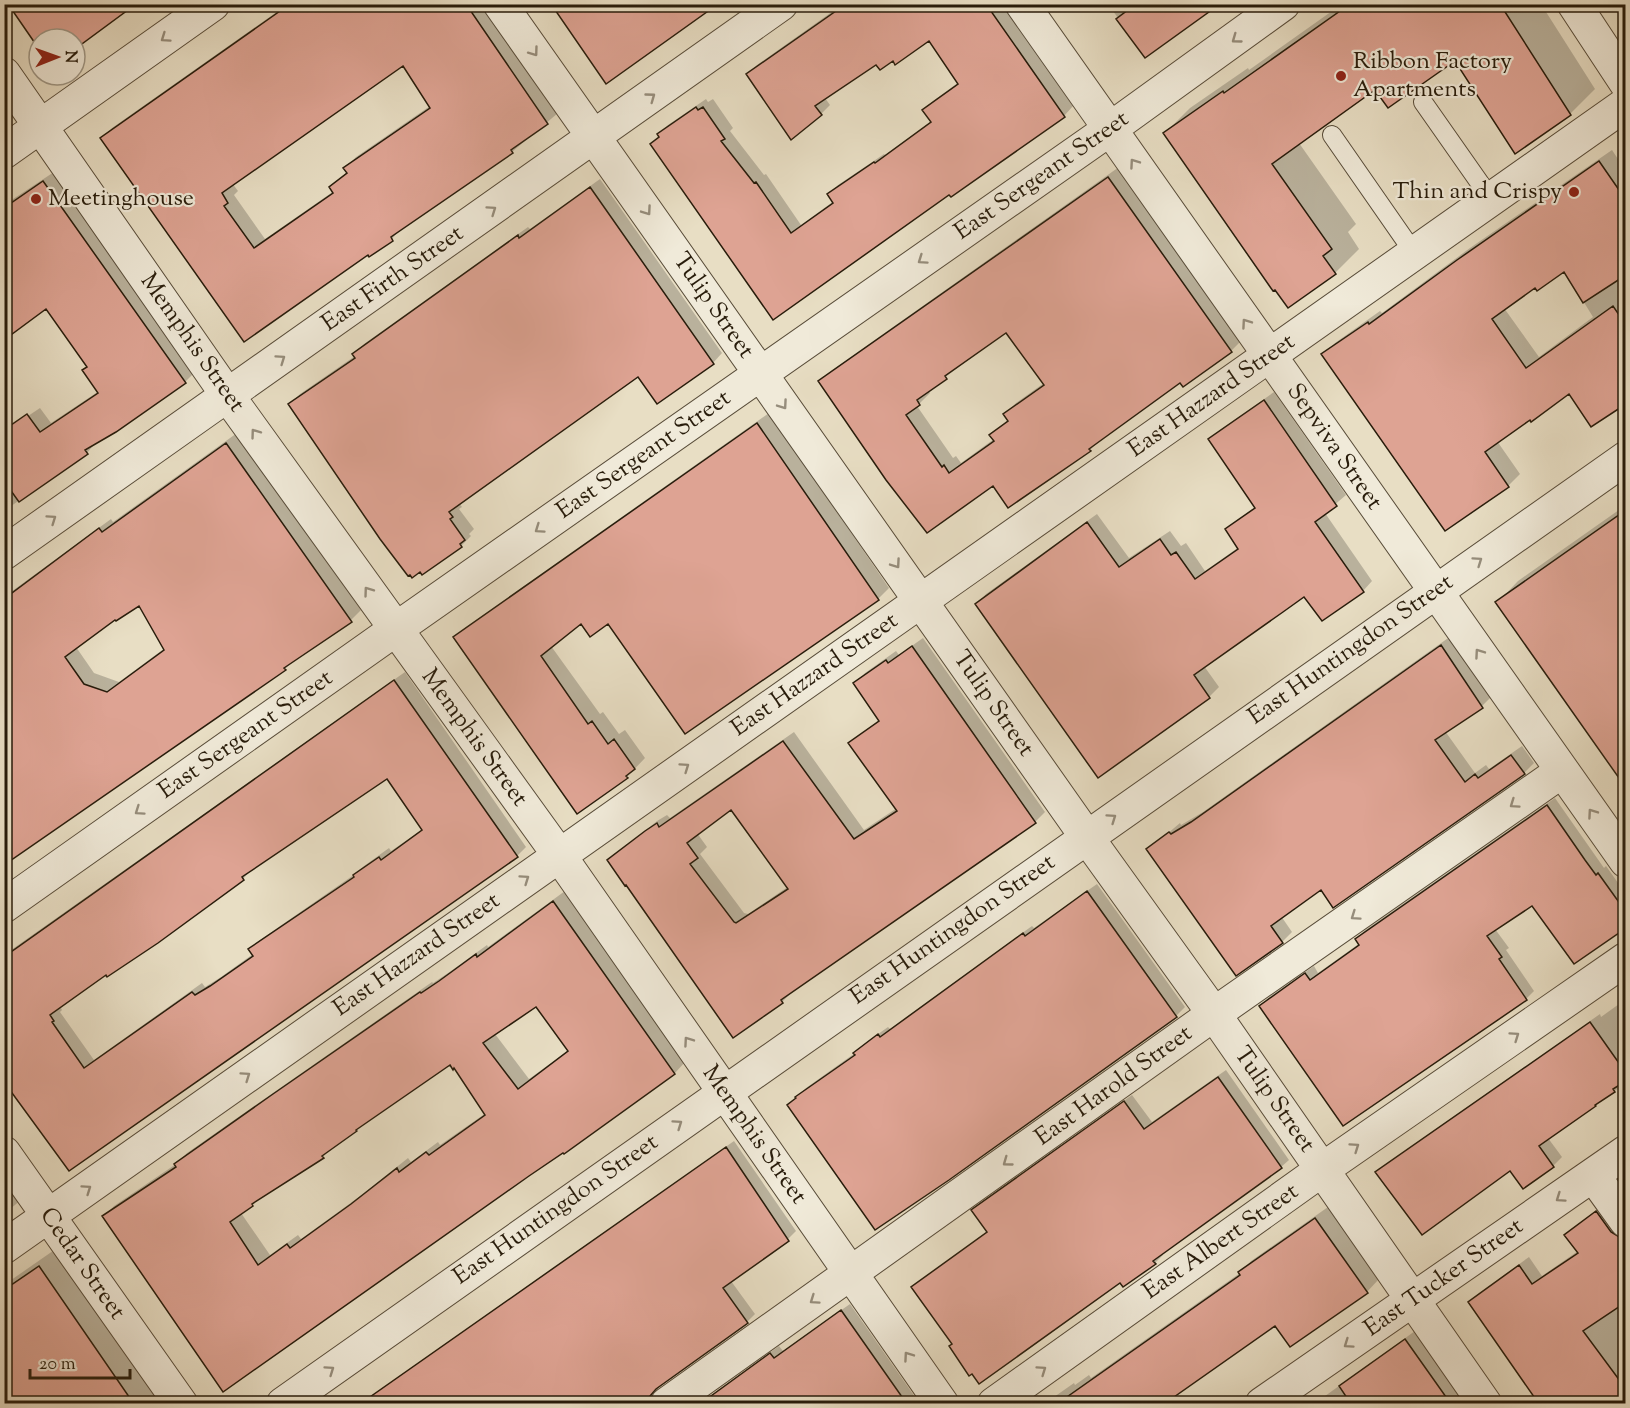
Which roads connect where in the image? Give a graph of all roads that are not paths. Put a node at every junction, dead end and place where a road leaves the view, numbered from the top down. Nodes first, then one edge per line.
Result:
1 (213, 4) edge
2 (500, 4) edge
3 (781, 4) edge
4 (1022, 4) edge
5 (1283, 4) edge
6 (1574, 4) edge
7 (4, 74) edge
8 (1626, 83) edge
9 (1423, 102) dead end
10 (1626, 104) edge
11 (41, 126) junction
12 (1110, 129) junction
13 (1332, 135) dead end
14 (595, 137) junction
15 (4, 152) edge
16 (1491, 199) junction
17 (1414, 254) junction
18 (1269, 356) junction
19 (760, 373) junction
20 (228, 396) junction
21 (1626, 458) edge
22 (4, 553) edge
23 (1435, 591) junction
24 (922, 600) junction
25 (396, 629) junction
26 (1562, 771) junction
27 (1086, 836) junction
28 (559, 855) junction
29 (1626, 861) edge
30 (4, 906) edge
31 (1626, 959) edge
32 (1214, 1014) junction
33 (724, 1092) junction
34 (1626, 1152) edge
35 (4, 1153) edge
36 (1323, 1169) junction
37 (1593, 1175) junction
38 (48, 1216) junction
39 (1626, 1221) edge
40 (4, 1247) edge
41 (851, 1274) junction
42 (1412, 1300) junction
43 (181, 1404) edge
44 (283, 1404) edge
45 (667, 1404) edge
46 (942, 1404) edge
47 (994, 1404) edge
48 (1262, 1404) edge
49 (1485, 1404) edge

1 -> 11 street
2 -> 14 street, Tulip Street
14 -> 3 street, East Firth Street
4 - 12 street, Sepviva Street
5 -> 12 street, East Sergeant Street
6 - 8 street
7 - 11 street, Memphis Street
9 - 16 lane
10 - 16 street, East Hazzard Street
11 - 15 street
11 - 20 street, Memphis Street
18 -> 12 street, Sepviva Street
12 -> 19 street, East Sergeant Street
13 - 17 lane
14 -> 19 street, Tulip Street
20 -> 14 street, East Firth Street
16 - 17 street, East Hazzard Street
17 - 18 street, East Hazzard Street
18 - 23 street, Sepviva Street
18 - 24 street, East Hazzard Street
19 -> 24 street, Tulip Street
19 -> 25 street, East Sergeant Street
22 -> 20 street, East Firth Street
25 -> 20 street, Memphis Street
23 -> 21 street, East Huntingdon Street
26 -> 23 street, Sepviva Street
27 -> 23 street, East Huntingdon Street
24 - 27 street, Tulip Street
28 -> 24 street, East Hazzard Street
25 - 28 street, Memphis Street
25 -> 30 street, East Sergeant Street
29 -> 26 street, Sepviva Street
26 -> 32 street, East Harold Street
27 - 32 street, Tulip Street
27 - 33 street, East Huntingdon Street
33 -> 28 street, Memphis Street
38 -> 28 street, East Hazzard Street
36 -> 31 street, East Albert Street
32 - 36 street, Tulip Street
32 -> 41 street, East Harold Street
33 - 41 street, Memphis Street
44 -> 33 street, East Huntingdon Street
34 - 37 street, East Tucker Street
35 - 38 street, Cedar Street
36 - 42 street, Tulip Street
47 -> 36 street, East Albert Street
37 - 39 street
37 -> 42 street, East Tucker Street
38 - 40 street, East Hazzard Street
38 - 43 street, Cedar Street
41 -> 45 street, East Harold Street
46 -> 41 street, Memphis Street
42 -> 48 street, East Tucker Street
42 - 49 street, Tulip Street

